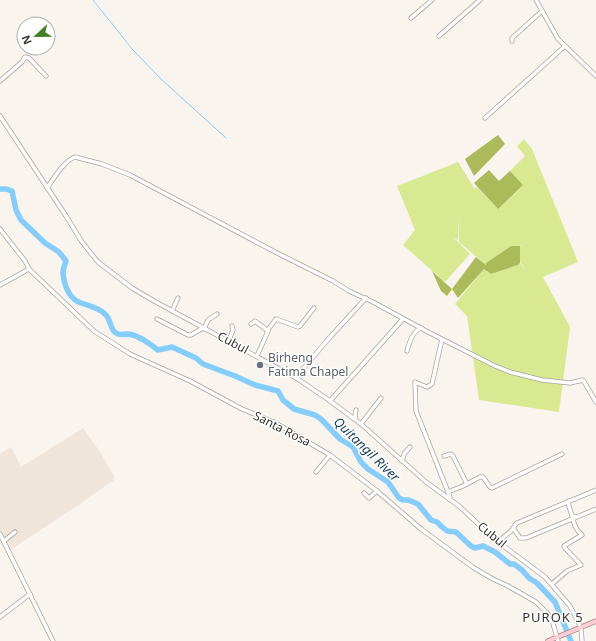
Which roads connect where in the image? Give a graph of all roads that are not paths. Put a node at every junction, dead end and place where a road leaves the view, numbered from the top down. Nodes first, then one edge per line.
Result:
1 (432, 0) edge
2 (480, 0) edge
3 (536, 0) edge
4 (542, 11) junction
5 (411, 18) dead end
6 (439, 36) dead end
7 (512, 41) dead end
8 (565, 46) junction
9 (46, 76) dead end
10 (596, 76) edge
11 (0, 81) edge
12 (0, 116) edge
13 (485, 118) dead end
14 (47, 188) junction
15 (0, 229) edge
16 (29, 269) junction
17 (0, 285) edge
18 (178, 298) dead end
19 (366, 298) junction
20 (314, 308) dead end
21 (172, 310) junction
22 (217, 314) dead end
23 (157, 319) dead end
24 (403, 319) junction
25 (251, 324) dead end
26 (232, 326) dead end
27 (420, 328) junction
28 (204, 329) junction
29 (268, 331) junction
30 (442, 339) junction
31 (229, 340) junction
32 (407, 351) dead end
33 (257, 356) junction
34 (298, 378) junction
35 (381, 398) dead end
36 (330, 401) junction
37 (596, 402) edge
38 (356, 410) dead end
39 (356, 420) junction
40 (361, 424) junction
41 (410, 447) dead end
42 (562, 454) dead end
43 (330, 455) junction
44 (444, 456) dead end
45 (402, 461) junction
46 (316, 472) dead end
47 (467, 484) junction
48 (596, 490) edge
49 (376, 491) junction
50 (448, 492) junction
51 (364, 493) dead end
52 (449, 499) junction
53 (569, 501) junction
54 (596, 509) edge
55 (574, 518) junction
56 (513, 528) junction
57 (15, 532) dead end
58 (0, 534) edge
59 (4, 541) junction
60 (499, 542) junction
61 (552, 584) junction
62 (30, 594) junction
63 (0, 617) edge
64 (596, 621) edge
65 (579, 629) junction
66 (558, 639) edge
67 (53, 641) edge
68 (548, 641) edge
69 (582, 641) edge

1 - 5 street
2 - 6 street
3 - 4 street
4 - 7 street
4 - 8 street
8 - 10 street
8 - 13 street
9 - 11 street
12 - 14 street, Cubul
14 - 19 street
14 - 21 street, Cubul
15 - 16 street, Santa Rosa
16 - 17 street
16 - 43 street, Santa Rosa
18 - 21 street
19 - 24 street
19 - 34 street
20 - 29 street
21 - 28 street, Cubul
22 - 28 street
23 - 28 street
24 - 27 street
24 - 36 street
25 - 29 street
26 - 31 street
27 - 30 street
27 - 32 street
28 - 31 street, Cubul
29 - 33 street
30 - 37 street
30 - 50 street
31 - 33 street, Cubul
33 - 34 street, Cubul
34 - 36 street, Cubul
35 - 40 street
36 - 39 street, Cubul
38 - 39 street
39 - 40 street, Cubul
40 - 45 street, Cubul
41 - 45 street
42 - 47 street
43 - 46 street
43 - 49 street, Santa Rosa
44 - 47 street
45 - 52 street, Cubul
47 - 50 street
48 - 53 street
49 - 51 street
49 - 66 street, Santa Rosa
50 - 52 street
52 - 60 street, Cubul
53 - 55 street
53 - 56 street
54 - 55 street
55 - 56 street
55 - 61 street
56 - 60 street
57 - 59 street
58 - 59 street
59 - 62 street
60 - 61 street, Cubul
61 - 65 street, Cubul
62 - 63 street
62 - 67 street
64 - 65 main road
65 - 66 main road
65 - 69 street
66 - 68 main road

